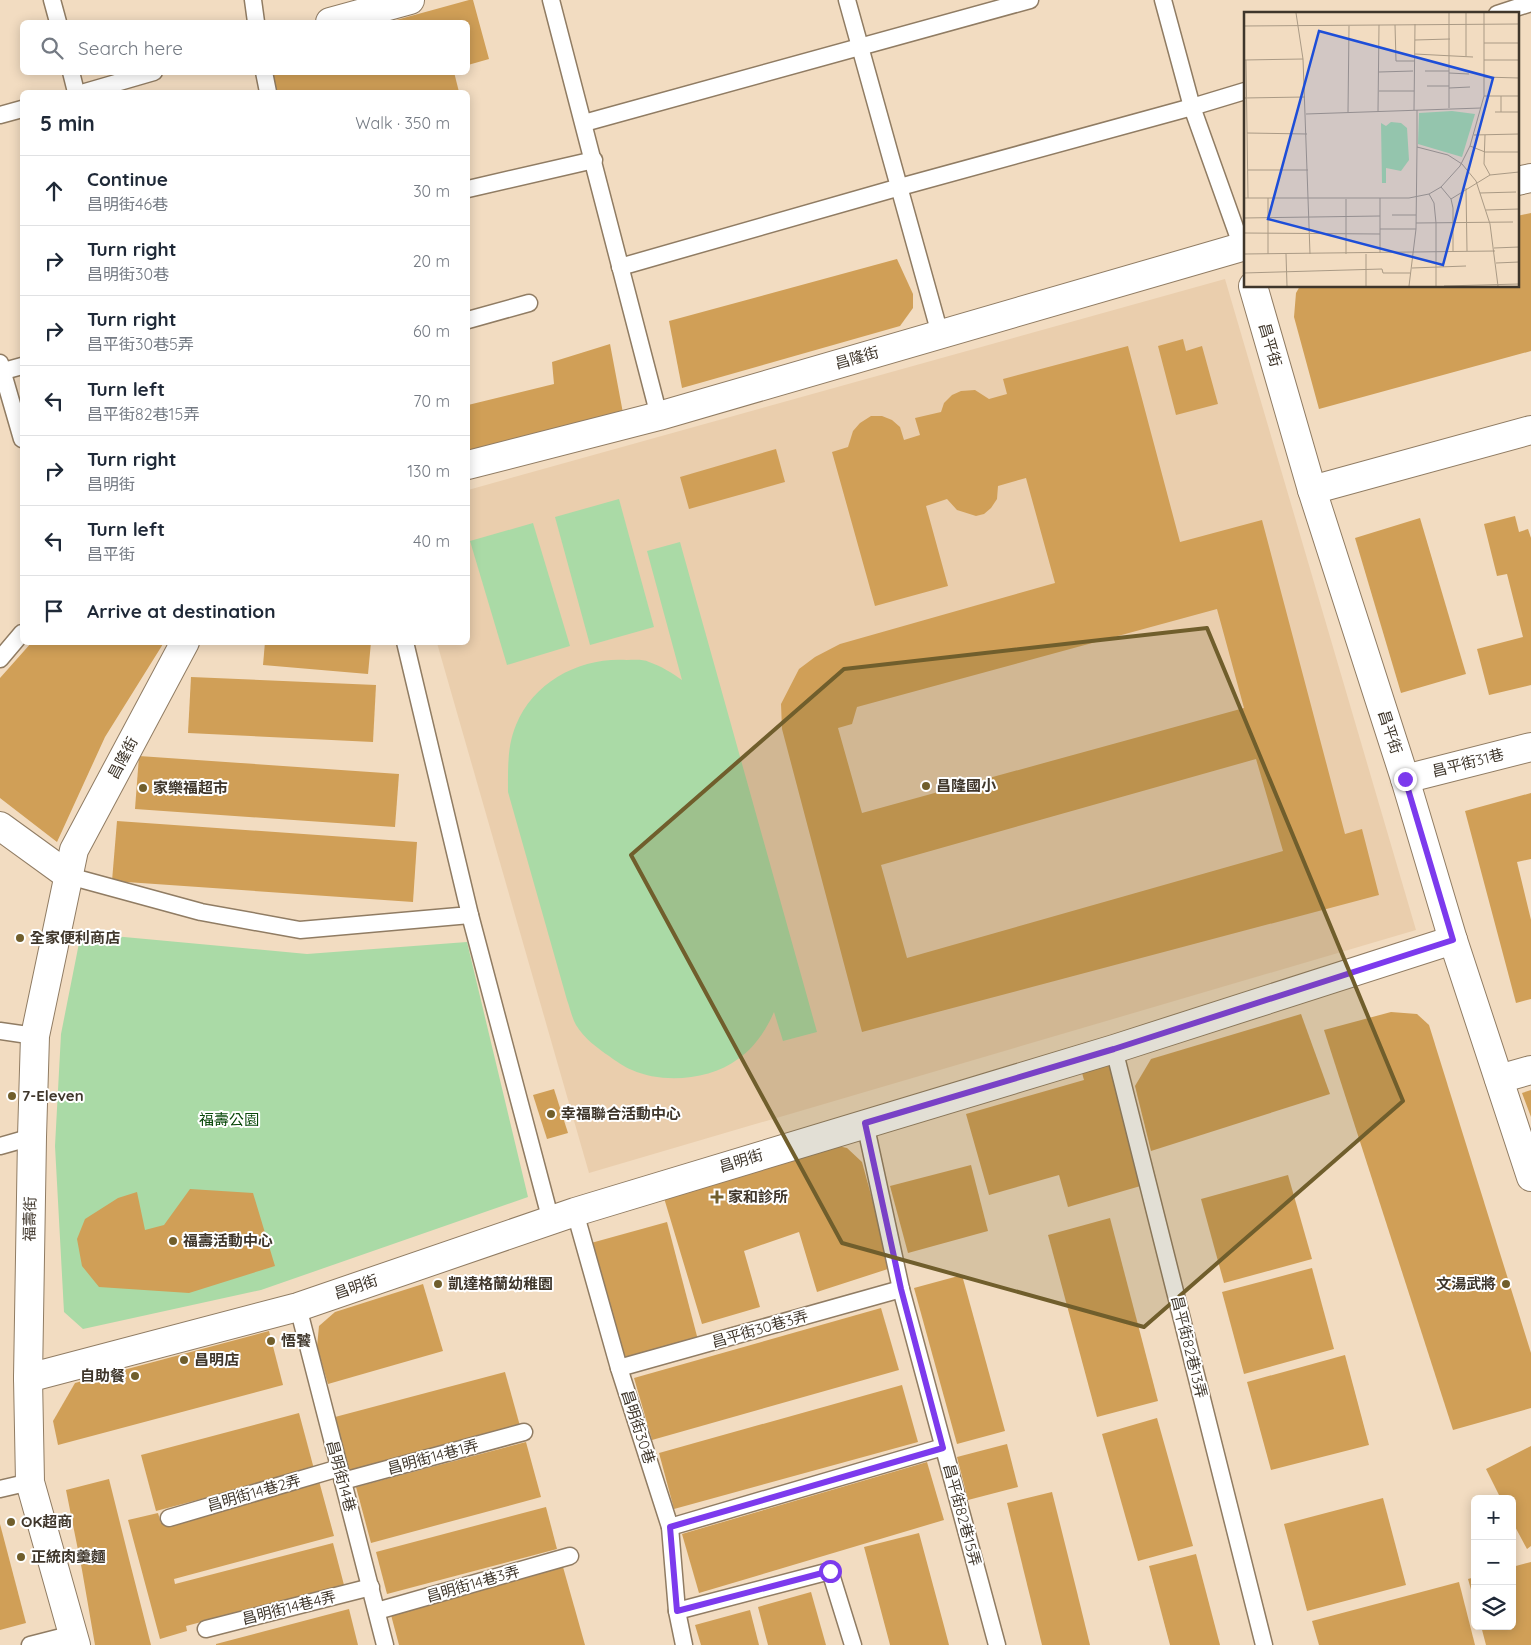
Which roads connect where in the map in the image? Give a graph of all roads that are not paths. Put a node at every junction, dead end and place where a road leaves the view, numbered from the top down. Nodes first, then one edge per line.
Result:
1 (52, 0) edge
2 (253, 0) edge
3 (410, 0) edge
4 (551, 0) edge
5 (847, 0) edge
6 (1030, 0) edge
7 (1163, 0) edge
8 (1531, 4) edge
9 (1504, 12) edge
10 (57, 20) edge
11 (256, 20) edge
12 (337, 20) edge
13 (860, 46) junction
14 (72, 75) edge
15 (144, 75) edge
16 (265, 75) edge
17 (76, 90) edge
18 (92, 90) edge
19 (268, 90) edge
20 (1244, 91) edge
21 (1192, 107) junction
22 (20, 110) edge
23 (0, 115) edge
24 (584, 123) junction
25 (594, 160) junction
26 (1531, 178) edge
27 (1518, 181) edge
28 (900, 187) junction
29 (470, 189) edge
30 (1244, 250) edge
31 (620, 267) junction
32 (1254, 288) edge
33 (529, 303) dead end
34 (470, 319) edge
35 (940, 334) junction
36 (20, 366) edge
37 (1, 369) edge
38 (659, 416) junction
39 (1531, 430) edge
40 (20, 432) edge
41 (470, 463) edge
42 (1312, 490) junction
43 (20, 635) edge
44 (183, 645) edge
45 (406, 645) edge
46 (0, 659) edge
47 (1531, 747) edge
48 (1405, 779) junction
49 (0, 826) edge
50 (68, 876) junction
51 (470, 915) junction
52 (1453, 940) junction
53 (0, 1031) edge
54 (35, 1036) junction
55 (1114, 1049) junction
56 (1531, 1070) edge
57 (1499, 1078) junction
58 (865, 1123) junction
59 (32, 1136) junction
60 (0, 1146) edge
61 (1531, 1177) edge
62 (563, 1217) junction
63 (901, 1289) junction
64 (298, 1307) junction
65 (619, 1368) junction
66 (28, 1378) junction
67 (524, 1432) dead end
68 (943, 1448) junction
69 (341, 1475) junction
70 (30, 1482) junction
71 (0, 1489) edge
72 (169, 1518) dead end
73 (670, 1527) junction
74 (570, 1556) dead end
75 (371, 1587) junction
76 (377, 1611) junction
77 (677, 1611) junction
78 (206, 1629) dead end
79 (74, 1640) edge
80 (30, 1645) edge
81 (385, 1645) edge
82 (684, 1645) edge
83 (853, 1645) edge
84 (997, 1645) edge
85 (1264, 1645) edge

1 - 10 lane
2 - 11 lane
3 - 12 street
4 - 24 lane
5 - 13 lane
6 - 13 lane
7 - 21 lane
8 - 9 lane
13 - 24 lane
13 - 28 lane
14 - 17 lane
15 - 18 lane
16 - 19 lane
20 - 21 lane
21 - 28 lane
21 - 30 lane
22 - 23 lane
24 - 25 lane
25 - 29 lane
25 - 31 lane
26 - 27 street
28 - 31 lane
28 - 35 lane
30 - 35 street, 昌隆街
31 - 38 lane
32 - 42 street, 昌平街
33 - 34 lane
35 - 38 street, 昌隆街
36 - 37 lane
37 - 40 lane
38 - 41 street, 昌隆街
39 - 42 street
42 - 48 street, 昌平街
43 - 46 lane
44 - 50 street, 昌隆街
45 - 51 lane, 昌明街30巷
47 - 48 street, 昌平街31巷
48 - 52 street, 昌平街
49 - 50 street
50 - 51 lane
50 - 54 street, 福壽街
51 - 62 lane, 昌明街30巷
52 - 55 street, 昌明街
52 - 57 street, 昌平街
53 - 54 lane
54 - 59 street, 福壽街
55 - 58 street, 昌明街
55 - 85 lane, 昌平街82巷13弄
56 - 57 street
57 - 61 street, 昌平街
58 - 62 street, 昌明街
58 - 63 lane, 昌平街82巷15弄
59 - 60 lane
59 - 66 street, 福壽街
62 - 64 street, 昌明街
62 - 65 lane, 昌明街30巷
63 - 65 lane, 昌平街30巷3弄
63 - 68 lane, 昌平街82巷15弄
64 - 66 street, 昌明街
64 - 69 lane, 昌明街14巷
65 - 73 lane, 昌明街30巷
66 - 70 street, 福壽街
67 - 69 lane, 昌明街14巷1弄
68 - 73 lane
68 - 84 lane, 昌平街82巷15弄
69 - 72 lane, 昌明街14巷2弄
69 - 75 lane, 昌明街14巷
70 - 71 lane
70 - 79 street, 福壽街
73 - 77 lane, 昌明街30巷
74 - 76 lane, 昌明街14巷3弄
75 - 76 lane, 昌明街14巷
75 - 78 lane, 昌明街14巷4弄
76 - 81 lane, 昌明街14巷
77 - 82 lane, 昌明街30巷
77 - 83 lane
79 - 80 lane

